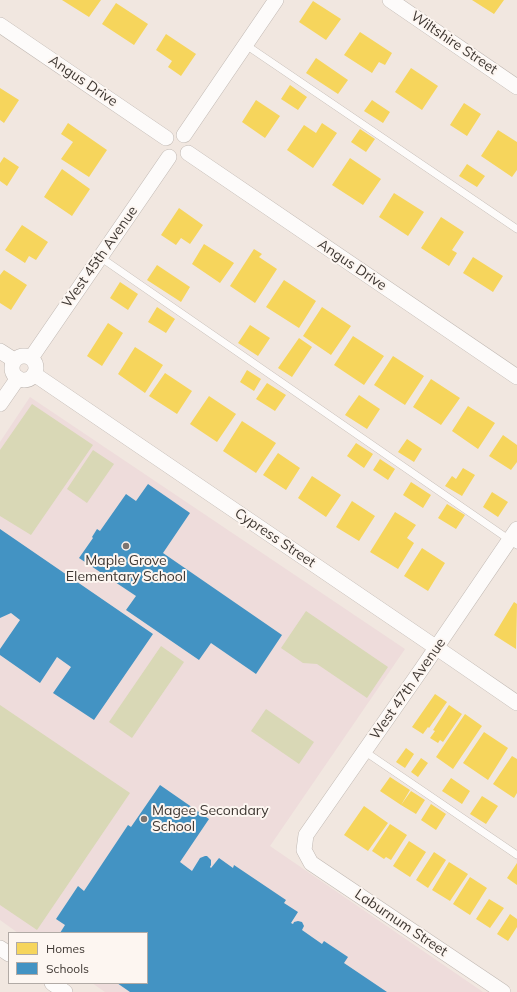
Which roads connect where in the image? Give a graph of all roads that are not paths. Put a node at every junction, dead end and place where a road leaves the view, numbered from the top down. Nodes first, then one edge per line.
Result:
1 (276, 0) edge
2 (390, 0) edge
3 (0, 25) edge
4 (246, 45) junction
5 (517, 87) edge
6 (184, 135) junction
7 (166, 138) junction
8 (188, 153) junction
9 (169, 157) junction
10 (517, 229) edge
11 (100, 257) junction
12 (0, 351) edge
13 (31, 358) junction
14 (14, 360) junction
15 (34, 374) junction
16 (517, 377) edge
17 (18, 378) junction
18 (0, 404) edge
19 (515, 538) edge
20 (436, 648) junction
21 (517, 703) edge
22 (364, 751) junction
23 (304, 850) joint
24 (517, 855) edge
25 (503, 992) edge

1 - 4 street
2 - 5 street, Wiltshire Street
3 - 7 street, Angus Drive
4 - 6 street
4 - 10 lane
6 - 7 street
6 - 8 street
7 - 9 street
8 - 9 street
8 - 16 street, Angus Drive
9 - 11 street, West 45th Avenue
11 - 13 street, West 45th Avenue
11 - 19 lane
12 - 14 street
13 - 14 street
13 - 15 street
14 - 17 street
15 - 17 street
15 - 20 street, Cypress Street
17 - 18 street
19 - 20 street, West 47th Avenue
20 - 21 street, Cypress Street
20 - 22 street, West 47th Avenue
22 - 23 street, West 47th Avenue
22 - 24 lane
23 - 25 street, Laburnum Street

